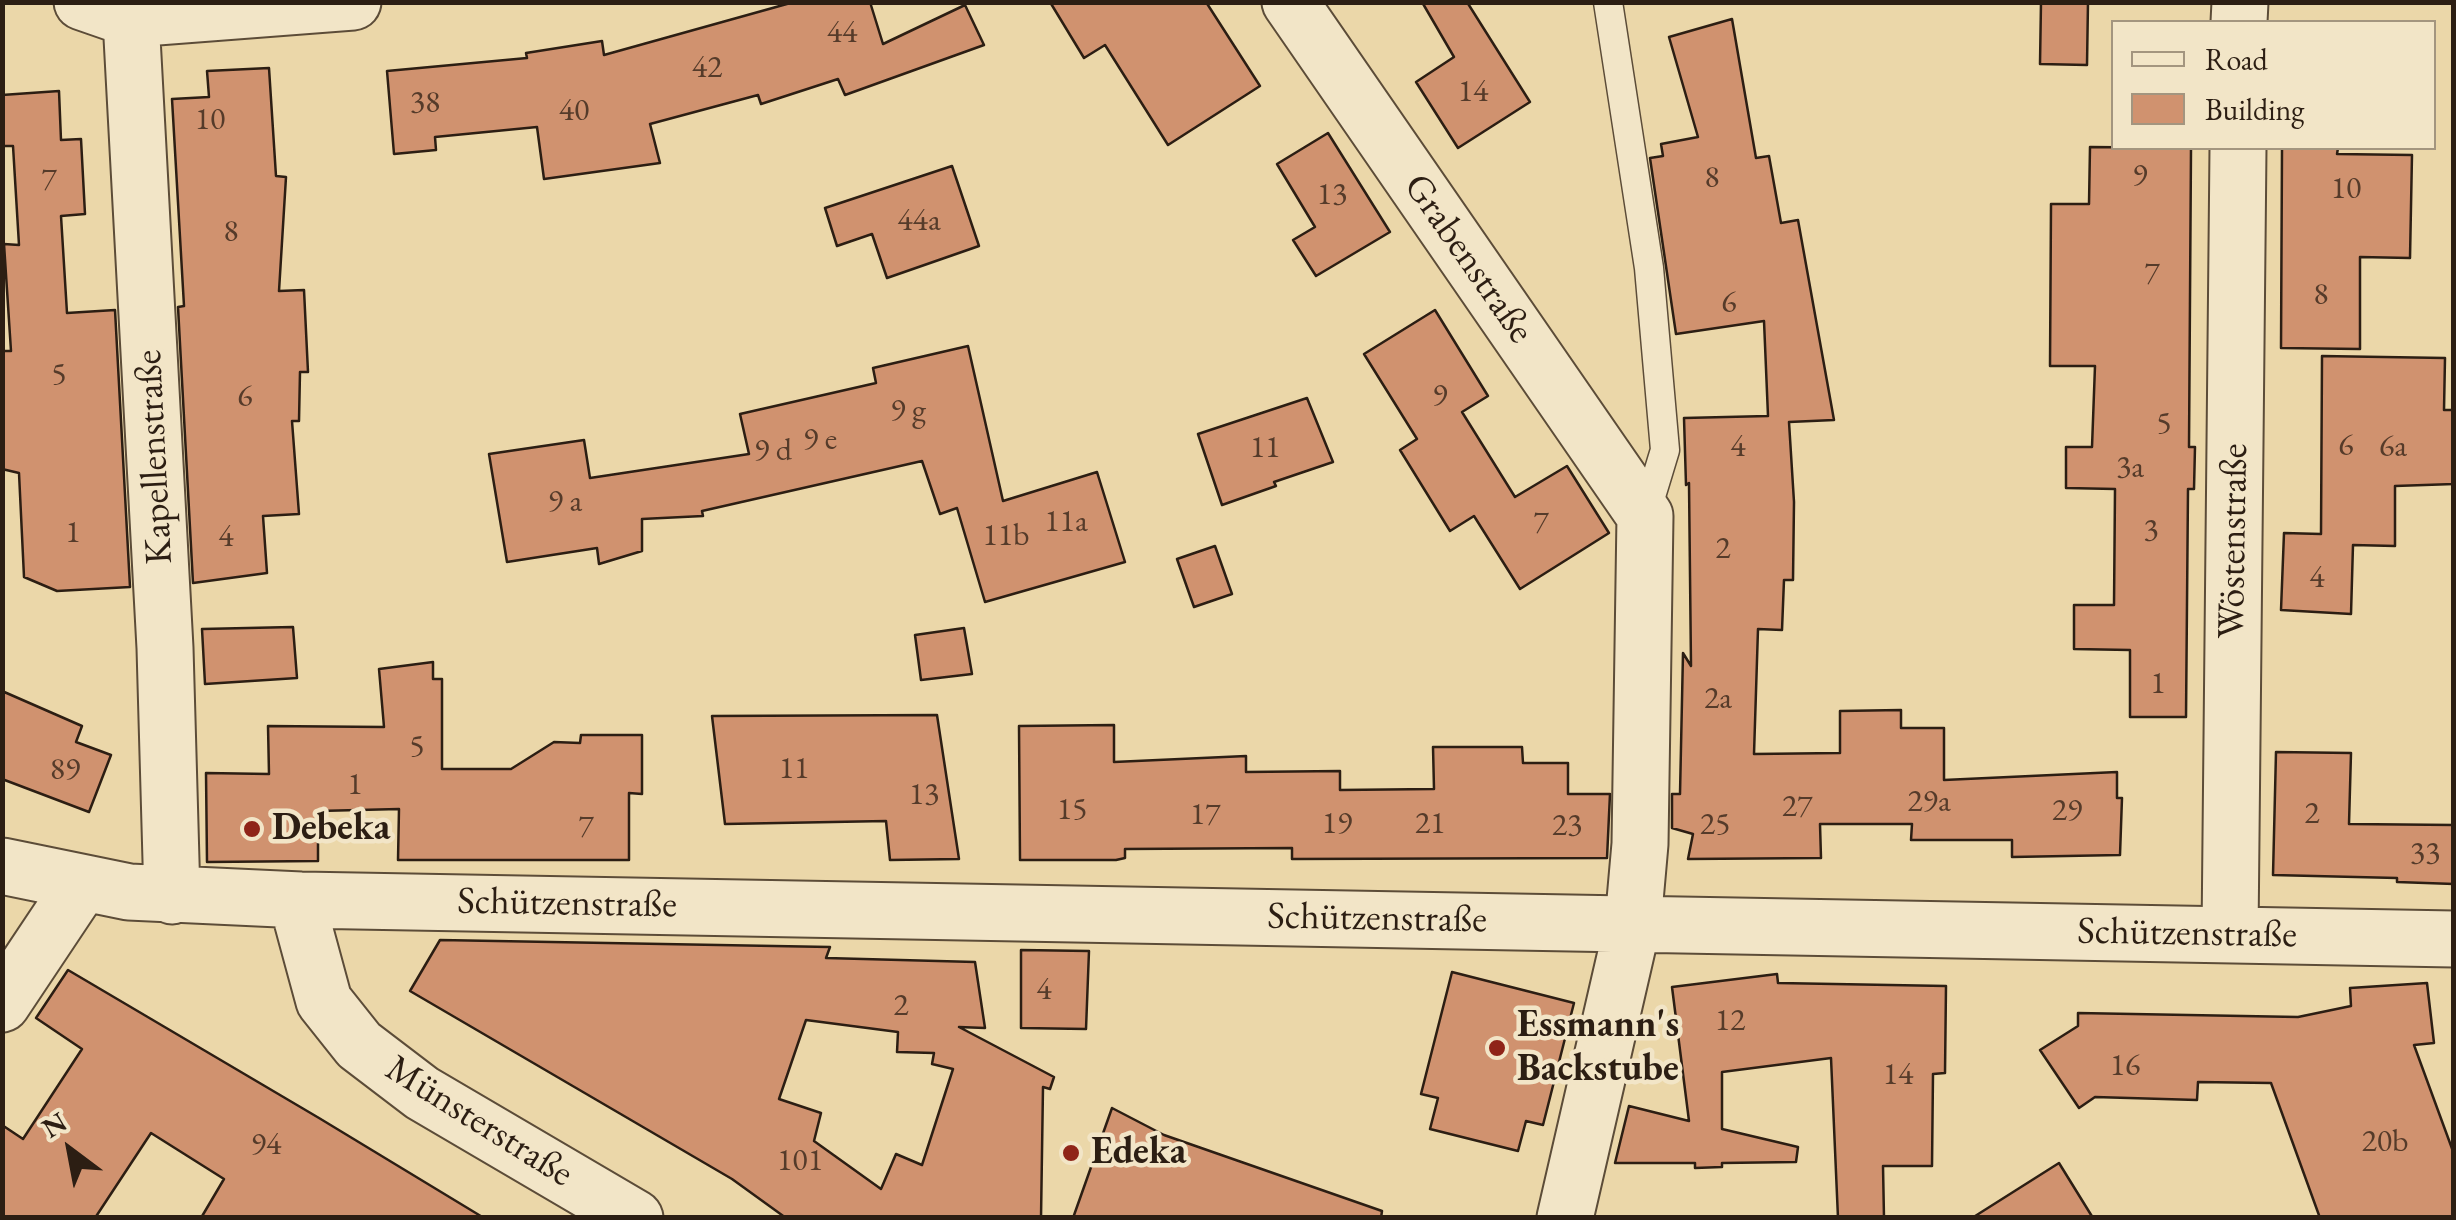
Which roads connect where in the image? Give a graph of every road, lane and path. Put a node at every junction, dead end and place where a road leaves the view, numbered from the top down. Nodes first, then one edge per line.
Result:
1 (353, 2) edge
2 (1290, 2) edge
3 (1608, 2) edge
4 (106, 11) edge
5 (2238, 150) edge
6 (1646, 516) junction
7 (2, 866) edge
8 (82, 884) junction
9 (172, 896) junction
10 (301, 900) junction
11 (1632, 923) junction
12 (2230, 935) junction
13 (2454, 939) edge
14 (2, 1004) edge
15 (636, 1218) edge
16 (1565, 1218) edge

1 - 4 street
2 - 6 street, Grabenstraße
3 - 6 lane
4 - 9 street, Kapellenstraße
5 - 12 street, Wöstenstraße
6 - 11 street
7 - 8 street
8 - 9 street
8 - 14 street
9 - 10 street
10 - 11 street, Schützenstraße
10 - 15 street, Münsterstraße
11 - 12 street, Schützenstraße
11 - 16 street
12 - 13 street, Schützenstraße

